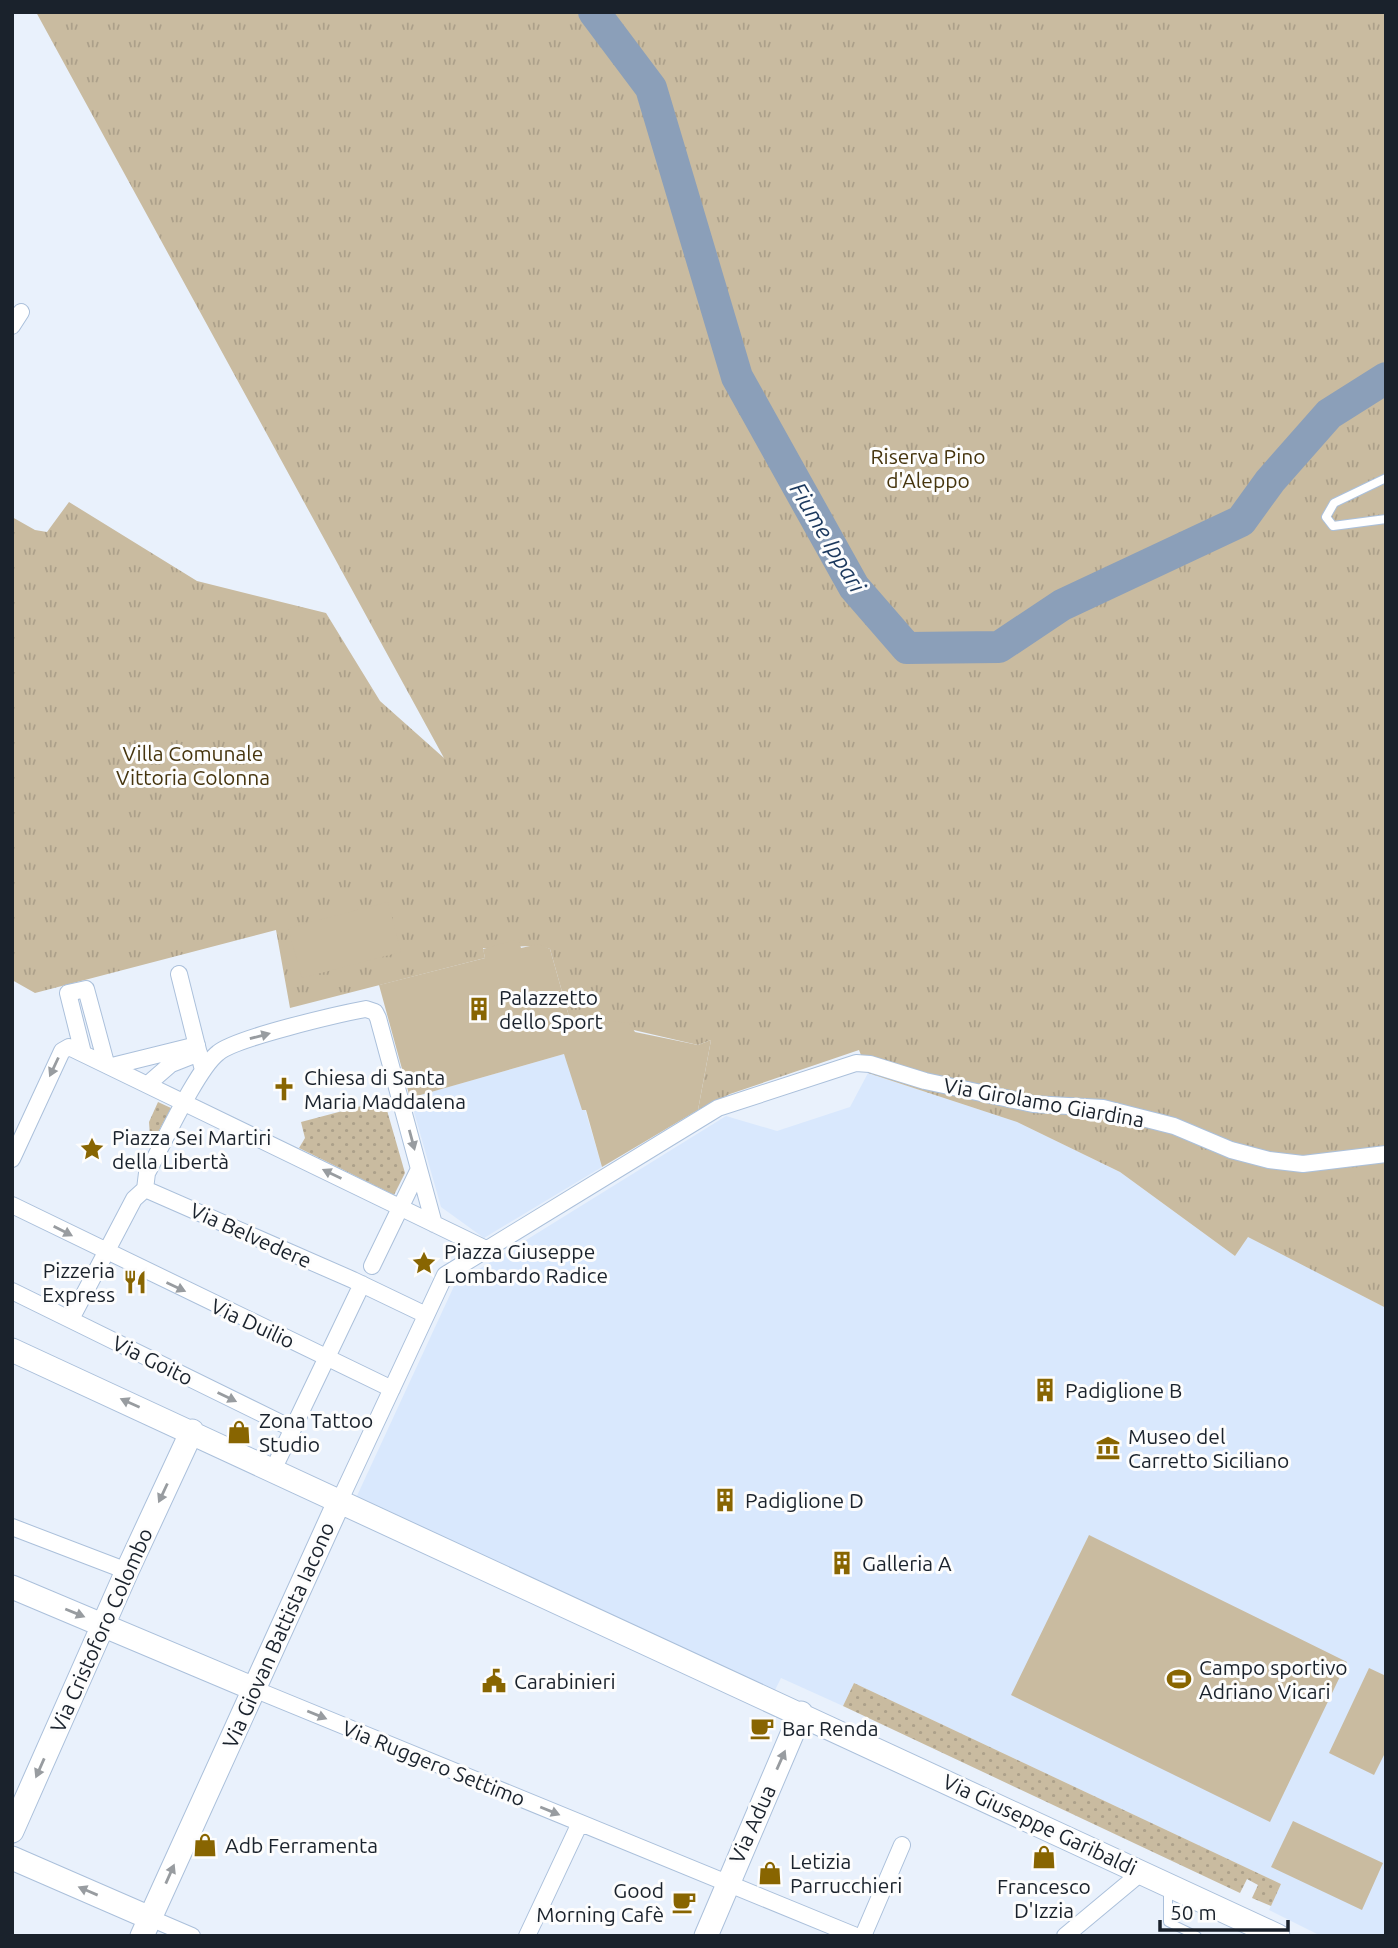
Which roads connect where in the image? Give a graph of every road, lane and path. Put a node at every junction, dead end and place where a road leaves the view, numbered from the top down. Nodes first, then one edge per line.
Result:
1 (1386, 478) edge
2 (1386, 519) edge
3 (179, 974) dead end
4 (83, 1053) junction
5 (200, 1056) junction
6 (109, 1065) junction
7 (148, 1084) junction
8 (190, 1105) junction
9 (1386, 1154) edge
10 (12, 1159) edge
11 (419, 1169) junction
12 (147, 1190) junction
13 (400, 1203) junction
14 (12, 1205) edge
15 (434, 1224) junction
16 (488, 1247) junction
17 (107, 1257) junction
18 (372, 1266) dead end
19 (358, 1282) junction
20 (12, 1290) edge
21 (426, 1315) junction
22 (71, 1319) junction
23 (12, 1350) edge
24 (327, 1358) junction
25 (392, 1389) junction
26 (293, 1429) junction
27 (192, 1431) junction
28 (273, 1470) junction
29 (339, 1502) junction
30 (12, 1527) edge
31 (127, 1571) junction
32 (12, 1587) edge
33 (104, 1625) junction
34 (254, 1689) junction
35 (802, 1713) junction
36 (580, 1823) junction
37 (12, 1830) edge
38 (902, 1845) dead end
39 (12, 1858) edge
40 (1143, 1871) junction
41 (727, 1881) junction
42 (1168, 1883) junction
43 (146, 1927) edge
44 (1271, 1934) edge
45 (192, 1936) edge
46 (527, 1936) edge
47 (706, 1936) edge
48 (856, 1936) edge
49 (863, 1936) edge
50 (1065, 1936) edge
51 (1197, 1936) edge

1 - 2 lane
3 - 5 street
4 - 6 street
4 - 6 street
4 -> 10 street
5 - 6 street
5 - 7 street
5 - 8 street
5 -> 11 street
6 - 7 street
7 - 8 street
8 - 12 street
13 -> 8 street
9 - 16 street, Via Girolamo Giardina
11 - 13 street
11 - 15 street
12 - 17 street
12 - 19 street, Via Belvedere
13 - 15 street
13 - 18 street
14 -> 17 street, Via Duilio
15 - 16 street
16 - 21 street, Via Girolamo Giardina
17 - 22 street
17 -> 24 street, Via Duilio
19 - 21 street, Via Belvedere
19 - 24 street
20 - 22 street, Via Goito
21 - 25 street, Via Giovan Battista Iacono
22 -> 26 street, Via Goito
27 -> 23 main road
24 - 25 street, Via Duilio
24 - 26 street
25 - 29 street, Via Giovan Battista Iacono
26 - 28 street
27 - 28 main road, Via Giuseppe Garibaldi
27 -> 31 main road, Via Cristoforo Colombo
28 - 29 main road, Via Giuseppe Garibaldi
29 - 34 main road, Via Giovan Battista Iacono
29 - 35 main road, Via Giuseppe Garibaldi
30 - 31 street
31 - 33 main road, Via Cristoforo Colombo
32 -> 33 main road, Via Ruggero Settimo
33 - 34 main road, Via Ruggero Settimo
33 -> 37 main road, Via Cristoforo Colombo
34 -> 36 street, Via Ruggero Settimo
43 -> 34 main road, Via Giovan Battista Iacono
35 - 40 main road, Via Giuseppe Garibaldi
41 -> 35 main road, Via Adua
36 - 41 street, Via Ruggero Settimo
36 - 46 street
38 - 49 street
43 -> 39 main road
40 - 42 main road, Via Giuseppe Garibaldi
40 - 50 street
41 - 47 main road, Via Adua
41 - 48 street, Via Ruggero Settimo
42 - 44 main road, Via Giuseppe Garibaldi
42 - 51 lane
43 - 45 street

